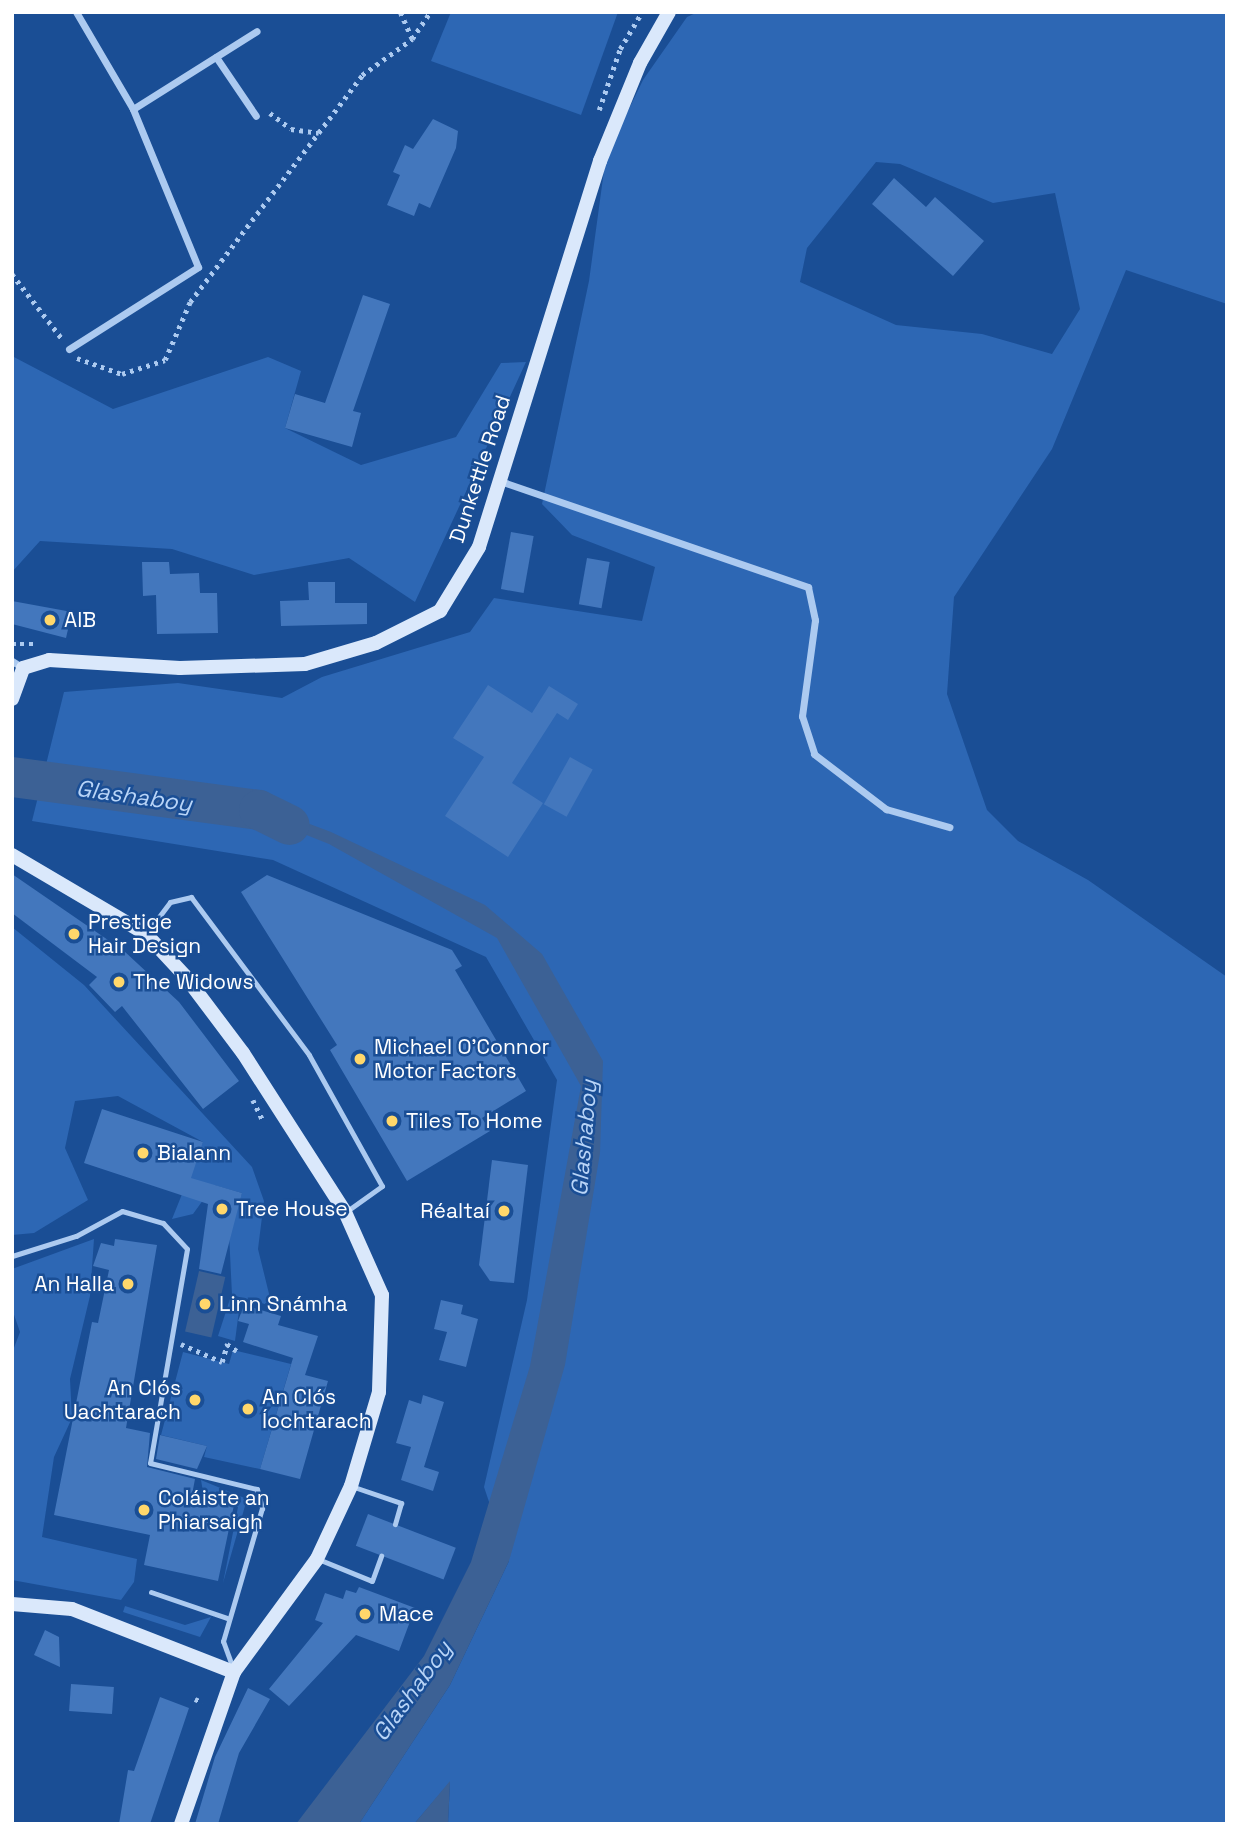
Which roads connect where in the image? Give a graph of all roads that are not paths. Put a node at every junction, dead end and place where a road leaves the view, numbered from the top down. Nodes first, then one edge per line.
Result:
1 (76, 12) edge
2 (669, 12) edge
3 (257, 30) dead end
4 (216, 57) junction
5 (133, 109) junction
6 (256, 116) road end
7 (69, 349) road end
8 (499, 481) junction
9 (17, 670) edge
10 (12, 699) edge
11 (949, 827) dead end
12 (12, 855) edge
13 (146, 934) junction
14 (345, 1212) junction
15 (12, 1256) edge
16 (351, 1486) junction
17 (394, 1524) dead end
18 (381, 1556) dead end
19 (317, 1559) junction
20 (150, 1592) dead end
21 (12, 1604) edge
22 (227, 1618) junction
23 (234, 1672) junction
24 (181, 1824) edge

1 - 5 street
2 - 8 street, Dunkettle Road
3 - 4 street
4 - 5 street
4 - 6 street
5 - 7 street
8 - 9 street, Dunkettle Road
8 - 11 street
9 - 10 street
12 - 13 street
13 - 14 street
13 - 14 lane
14 - 16 street
15 - 22 lane
16 - 17 lane
16 - 19 street
18 - 19 lane
19 - 23 street
20 - 22 lane
21 - 23 street
22 - 23 lane
23 - 24 street

